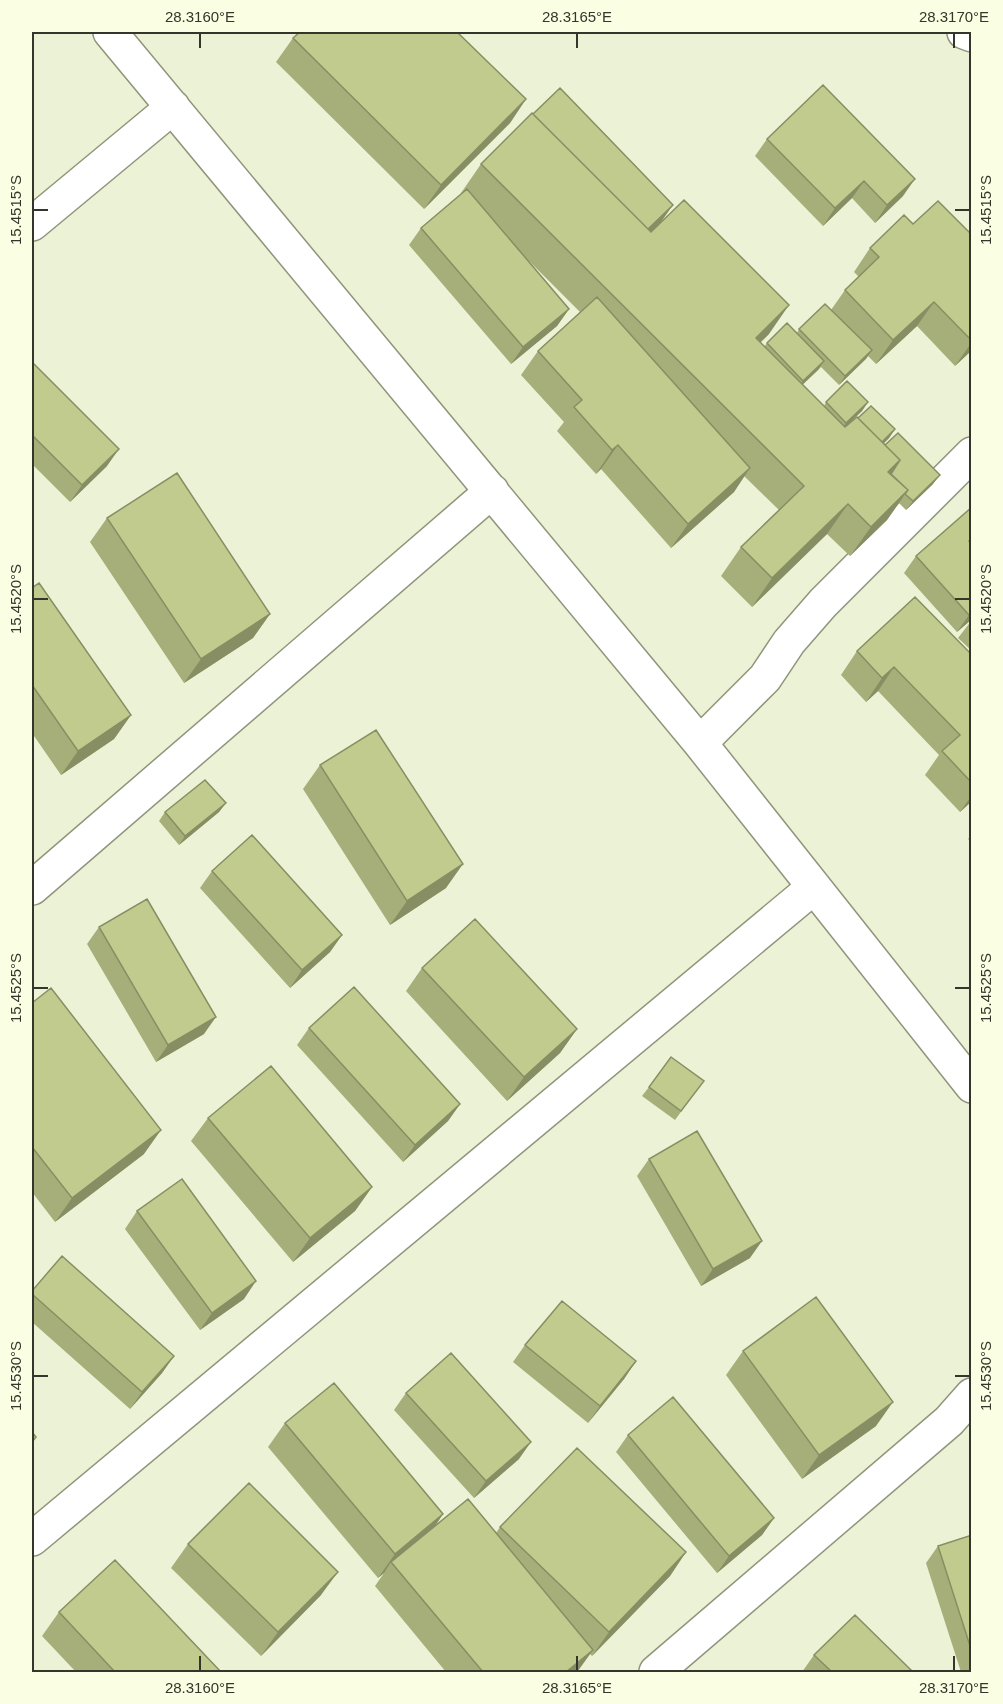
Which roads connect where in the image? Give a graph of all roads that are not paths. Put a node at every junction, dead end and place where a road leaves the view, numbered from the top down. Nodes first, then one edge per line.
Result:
1 (110, 32) edge
2 (964, 32) edge
3 (972, 35) edge
4 (173, 107) junction
5 (32, 224) edge
6 (972, 454) edge
7 (492, 491) junction
8 (700, 743) junction
9 (814, 887) junction
10 (32, 888) edge
11 (970, 1083) edge
12 (972, 1395) edge
13 (32, 1539) edge
14 (656, 1672) edge

1 - 4 street
2 - 3 street
4 - 5 street
4 - 7 street
6 - 8 street
7 - 8 street
7 - 10 street
8 - 9 street
9 - 11 street
9 - 13 street
12 - 14 street

